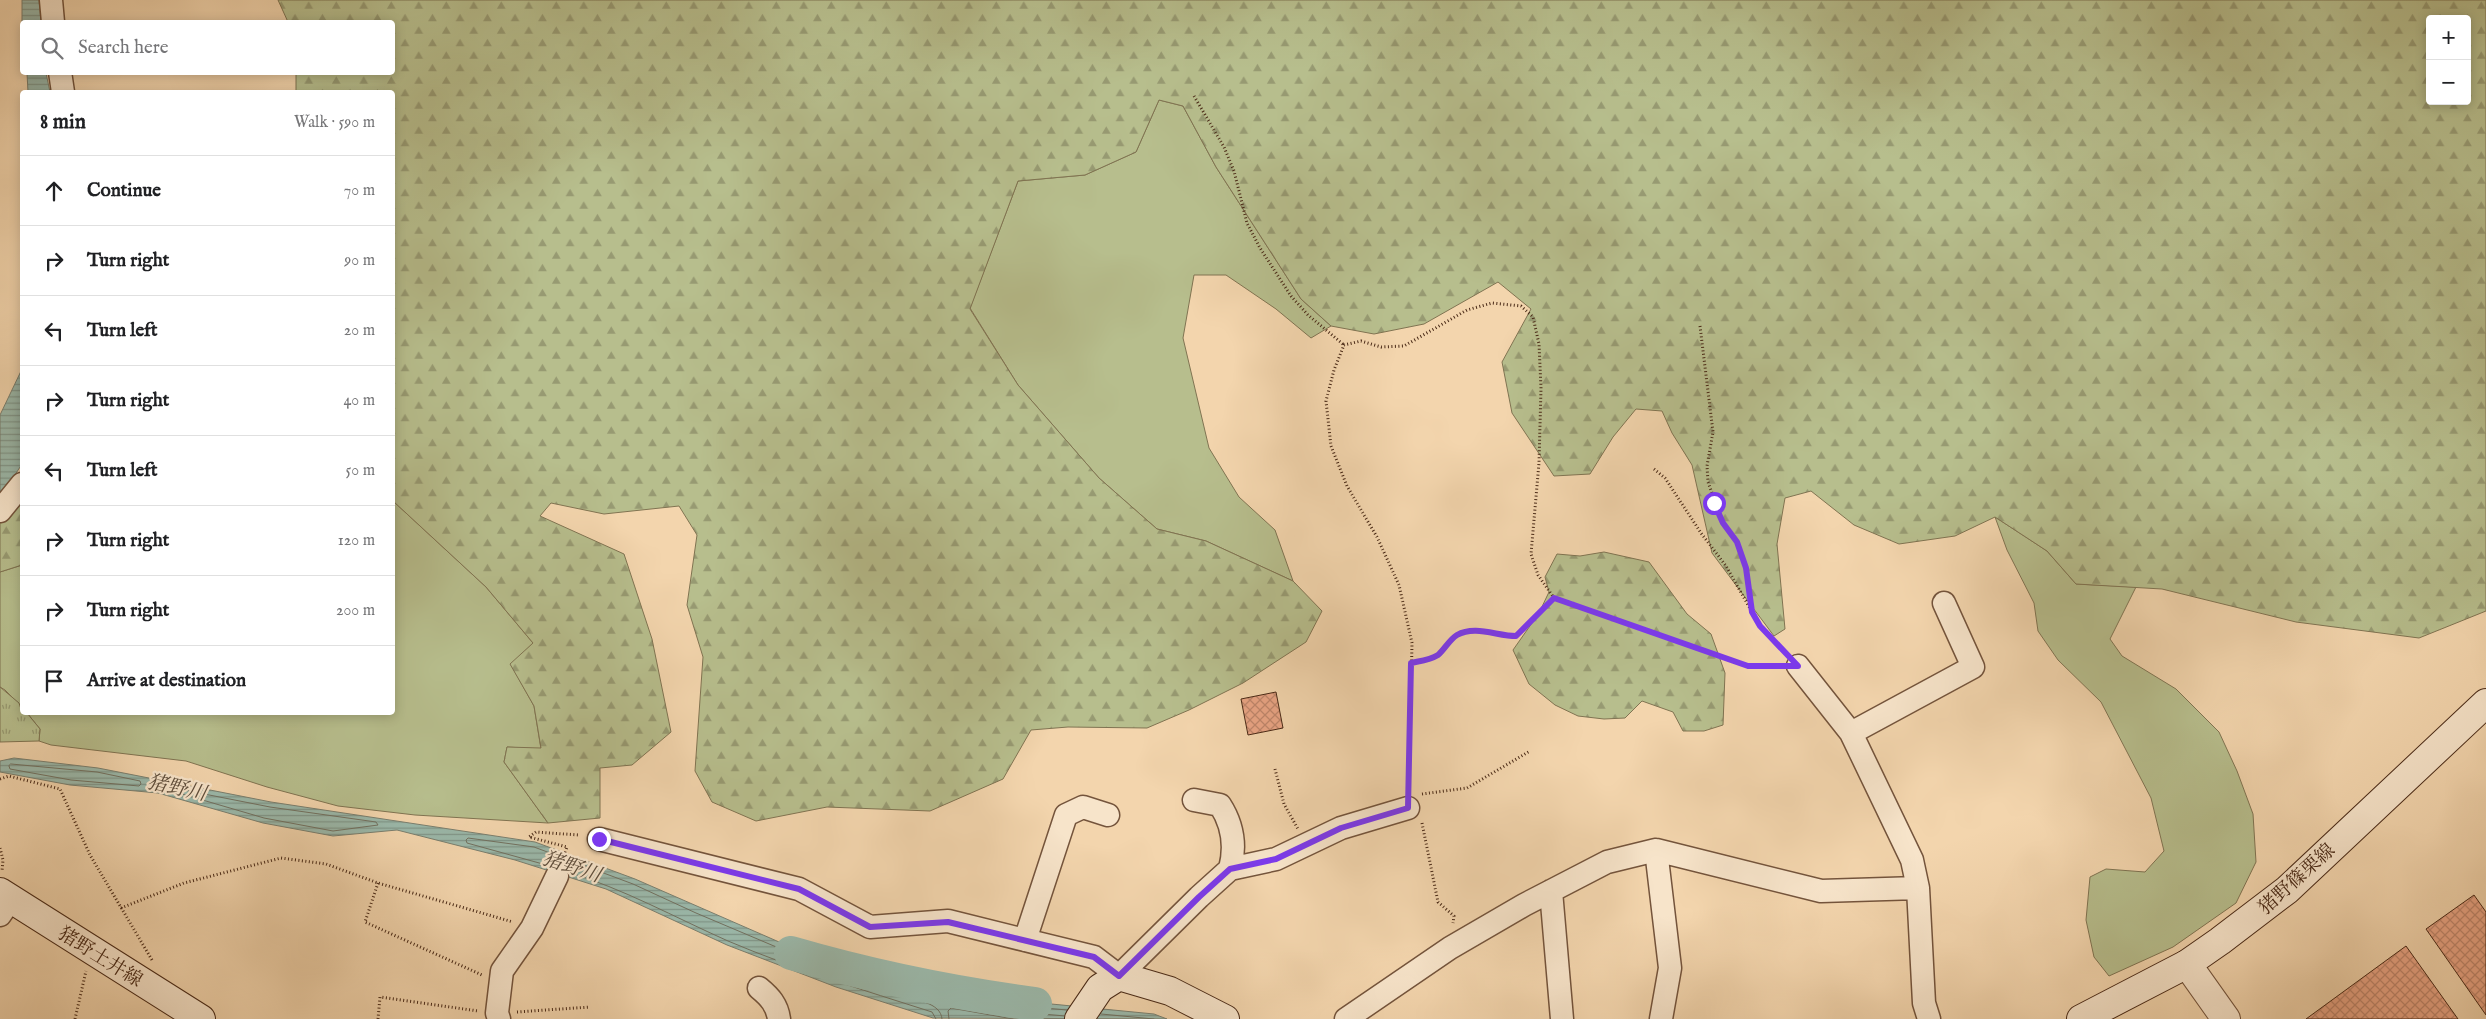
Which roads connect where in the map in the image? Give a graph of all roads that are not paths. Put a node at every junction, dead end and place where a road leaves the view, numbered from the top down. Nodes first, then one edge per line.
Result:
1 (51, 0) edge
2 (53, 20) edge
3 (60, 75) edge
4 (63, 90) edge
5 (20, 486) edge
6 (0, 511) edge
7 (1944, 603) dead end
8 (1798, 666) road end
9 (2486, 703) edge
10 (1851, 733) junction
11 (1194, 800) dead end
12 (1408, 808) road end
13 (1108, 815) dead end
14 (599, 839) road end
15 (1656, 850) junction
16 (1230, 869) junction
17 (557, 876) dead end
18 (1918, 888) junction
19 (1551, 891) junction
20 (3, 896) edge
21 (1025, 940) junction
22 (2187, 964) junction
23 (1110, 982) junction
24 (759, 988) dead end
25 (498, 1016) edge
26 (201, 1019) edge
27 (779, 1019) edge
28 (1079, 1019) edge
29 (1225, 1019) edge
30 (1346, 1019) edge
31 (1562, 1019) edge
32 (1661, 1019) edge
33 (1928, 1019) edge
34 (2081, 1019) edge
35 (2226, 1019) edge

1 - 2 street
3 - 4 street
5 - 6 street
7 - 10 street
8 - 10 street
9 - 22 main road, 猪野篠栗線
10 - 18 street
11 - 16 street
12 - 16 street
13 - 21 street
14 - 21 street
15 - 18 street
15 - 19 street
15 - 32 street
16 - 23 street
17 - 25 street
18 - 33 street
19 - 30 street
19 - 31 street
20 - 26 main road, 猪野土井線
21 - 23 street
22 - 34 main road, 猪野篠栗線
22 - 35 main road
23 - 28 main road
23 - 29 main road
24 - 27 street

